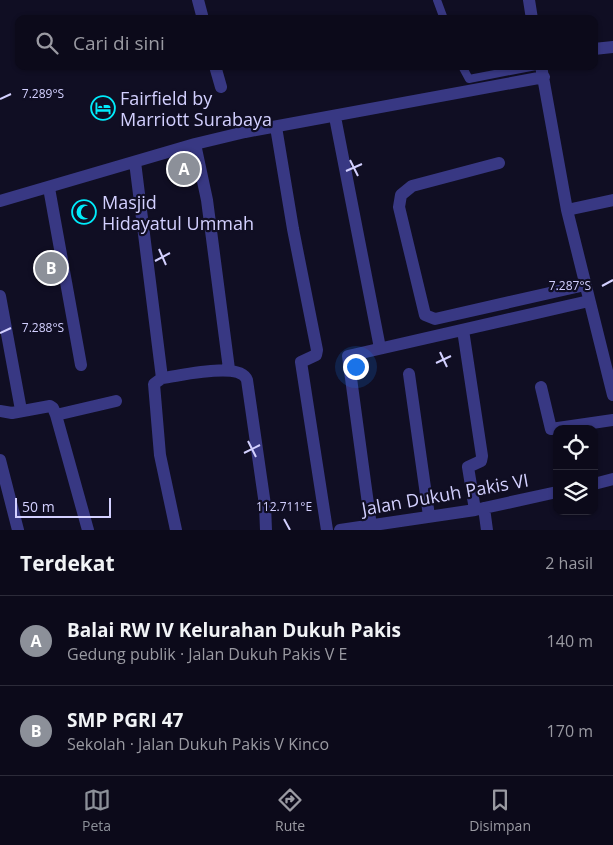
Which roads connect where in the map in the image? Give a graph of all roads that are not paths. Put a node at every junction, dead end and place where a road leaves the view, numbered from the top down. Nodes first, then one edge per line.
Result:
1 (198, 0) edge
2 (437, 0) edge
3 (528, 0) edge
4 (202, 15) edge
5 (443, 15) edge
6 (531, 15) edge
7 (613, 46) edge
8 (598, 48) edge
9 (216, 70) edge
10 (464, 70) edge
11 (515, 70) edge
12 (542, 72) edge
13 (221, 87) dead end
14 (335, 117) junction
15 (276, 127) junction
16 (195, 144) junction
17 (135, 162) junction
18 (499, 163) dead end
19 (49, 188) junction
20 (613, 200) edge
21 (0, 201) edge
22 (567, 210) junction
23 (586, 285) junction
24 (0, 296) edge
25 (589, 301) junction
26 (463, 330) junction
27 (608, 347) edge
28 (380, 348) junction
29 (81, 365) dead end
30 (229, 368) junction
31 (409, 374) dead end
32 (158, 380) junction
33 (541, 387) dead end
34 (613, 395) edge
35 (116, 401) dead end
36 (21, 410) junction
37 (0, 411) edge
38 (56, 415) junction
39 (613, 420) edge
40 (0, 460) edge
41 (613, 480) edge
42 (598, 483) edge
43 (4, 491) edge
44 (553, 493) edge
45 (480, 509) junction
46 (429, 516) junction
47 (371, 526) junction
48 (397, 526) edge
49 (18, 530) edge
50 (88, 530) edge
51 (176, 530) edge
52 (266, 530) edge
53 (327, 530) edge
54 (340, 530) edge
55 (488, 530) edge

1 - 4 street
2 - 5 lane
3 - 6 street
7 - 8 street
9 - 13 street
10 - 11 lane
12 - 14 street
12 - 22 street
14 - 15 street
14 - 28 street
15 - 16 street
15 - 53 street
16 - 17 street
16 - 30 street
17 - 19 street
17 - 32 street
18 - 23 street
19 - 21 street
19 - 29 street
20 - 22 street
22 - 23 street
23 - 25 street
24 - 36 street
25 - 26 street
25 - 27 street
26 - 28 street
26 - 45 street
27 - 34 street
28 - 47 street
30 - 32 street
30 - 52 street
31 - 46 street
32 - 51 street
33 - 39 street
35 - 38 street
36 - 37 street
36 - 38 street
38 - 50 street
40 - 43 street
41 - 42 street
43 - 49 street
44 - 45 street, Jalan Dukuh Pakis VI
45 - 46 street, Jalan Dukuh Pakis VI
45 - 55 street
46 - 48 street, Jalan Dukuh Pakis VI
47 - 48 street, Jalan Dukuh Pakis VI
47 - 54 street, Jalan Dukuh Pakis VI

